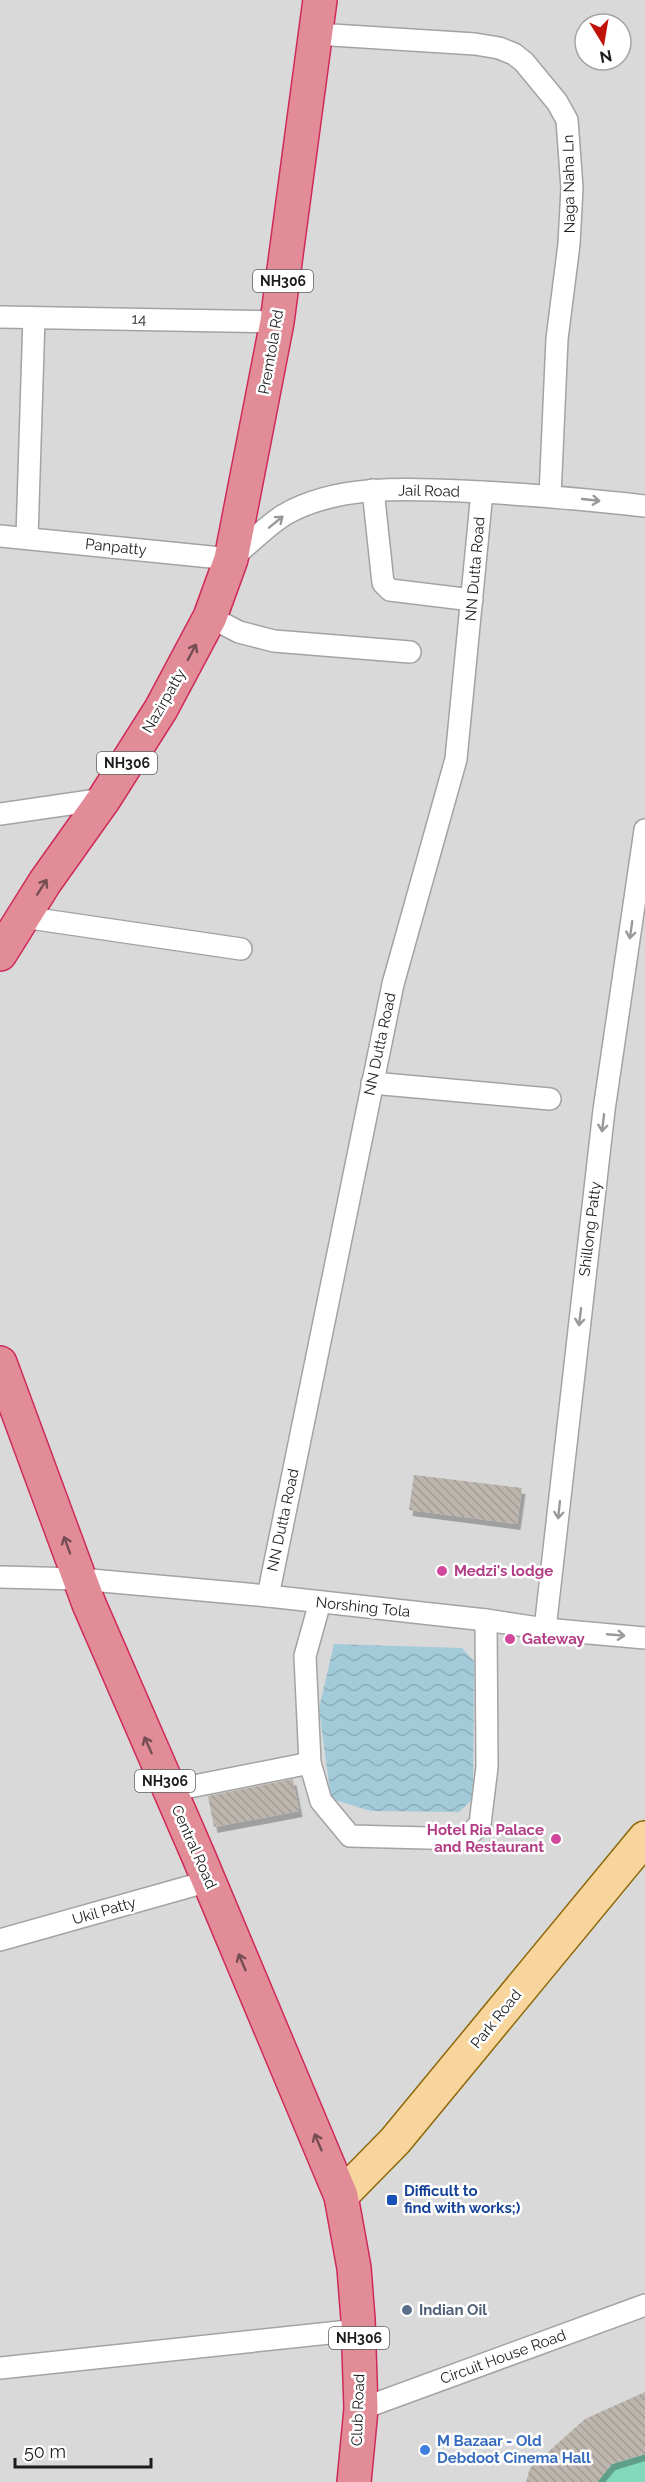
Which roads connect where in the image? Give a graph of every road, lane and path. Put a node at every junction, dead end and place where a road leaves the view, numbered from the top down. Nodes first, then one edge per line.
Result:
1 (320, 0) edge
2 (316, 34) junction
3 (0, 317) edge
4 (34, 318) junction
5 (277, 322) junction
6 (373, 490) junction
7 (482, 492) junction
8 (550, 496) junction
9 (645, 506) edge
10 (0, 536) edge
11 (27, 537) junction
12 (231, 559) junction
13 (472, 600) junction
14 (210, 617) junction
15 (410, 652) dead end
16 (104, 799) junction
17 (0, 814) edge
18 (645, 830) edge
19 (23, 917) junction
20 (241, 949) dead end
21 (0, 954) edge
22 (372, 1083) junction
23 (550, 1099) dead end
24 (0, 1363) edge
25 (0, 1577) edge
26 (80, 1579) junction
27 (268, 1596) junction
28 (320, 1602) junction
29 (486, 1620) junction
30 (545, 1629) junction
31 (645, 1638) edge
32 (310, 1763) junction
33 (169, 1791) junction
34 (645, 1838) edge
35 (208, 1881) junction
36 (0, 1940) edge
37 (341, 2196) junction
38 (645, 2305) edge
39 (358, 2330) junction
40 (0, 2368) edge
41 (361, 2409) junction
42 (354, 2482) edge

1 - 2 highway, Premtola Rd / NH306
2 - 5 highway, Premtola Rd / NH306
2 - 8 street, Naga Naha Ln
3 - 4 street, 14
4 - 5 street, 14
4 - 11 street
5 - 12 highway, Premtola Rd / NH306
6 - 7 street, Jail Road
12 -> 6 street, Jail Road
6 - 13 street
7 - 8 street, Jail Road
7 - 13 street, NN Dutta Road
8 -> 9 street, Jail Road
10 - 11 street, Panpatty
11 - 12 street, Panpatty
12 - 14 highway, Nazirpatty / NH306
13 - 22 street, NN Dutta Road
14 - 15 street
16 -> 14 highway, Nazirpatty / NH306
16 - 17 street
19 -> 16 highway, Nazirpatty / NH306
18 -> 30 street, Shillong Patty
19 - 20 street
19 - 21 highway, Nazirpatty / NH306
22 - 23 street
22 - 27 street, NN Dutta Road
26 -> 24 highway, Central Road / NH306
25 - 26 street, Norshing Tola
26 - 27 street, Norshing Tola
33 -> 26 highway, Central Road / NH306
27 - 28 street, Norshing Tola
28 - 29 street, Norshing Tola
28 - 32 street
29 - 30 street, Norshing Tola
29 - 32 street
30 -> 31 street, Norshing Tola
32 - 33 street
33 - 35 highway, Central Road / NH306
34 - 37 main road, Park Road
35 - 36 street, Ukil Patty
37 -> 35 highway, Central Road / NH306
37 - 39 highway, Club Road / NH306
38 - 41 street, Circuit House Road
39 - 40 street
39 - 41 highway, Club Road / NH306
41 - 42 highway, Club Road / NH306

